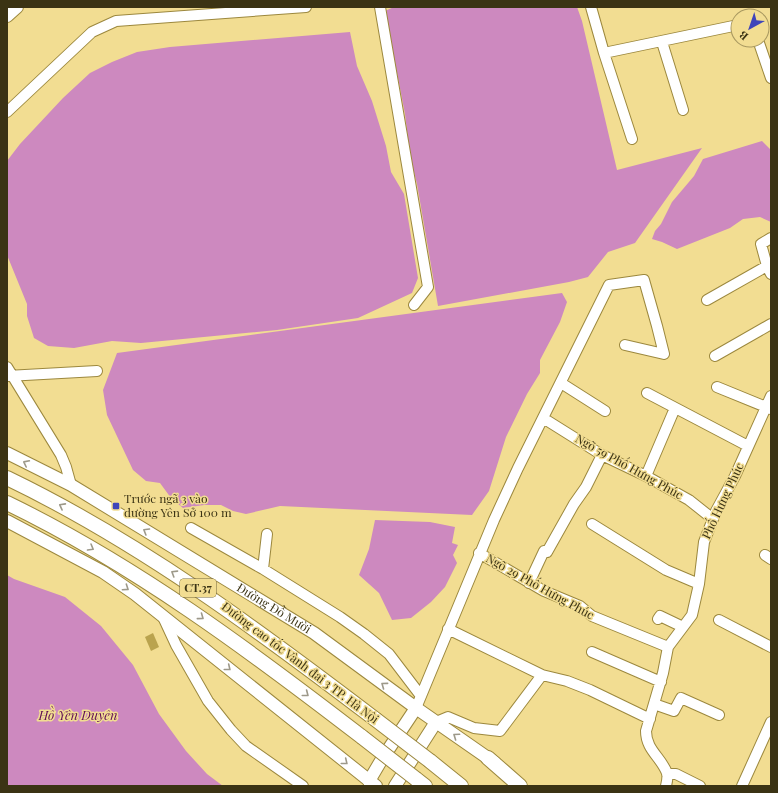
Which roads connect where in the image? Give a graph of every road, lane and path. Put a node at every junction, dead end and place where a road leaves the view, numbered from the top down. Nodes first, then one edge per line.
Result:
1 (17, 7) edge
2 (306, 7) edge
3 (380, 7) edge
4 (591, 7) edge
5 (7, 16) edge
6 (730, 27) edge
7 (662, 42) junction
8 (761, 48) edge
9 (604, 53) junction
10 (771, 78) edge
11 (683, 110) dead end
12 (7, 112) edge
13 (632, 139) dead end
14 (771, 238) edge
15 (769, 270) edge
16 (707, 300) dead end
17 (414, 305) dead end
18 (771, 324) edge
19 (625, 346) dead end
20 (714, 356) dead end
21 (7, 367) edge
22 (97, 371) dead end
23 (10, 376) edge
24 (561, 383) junction
25 (717, 386) dead end
26 (647, 393) dead end
27 (771, 396) edge
28 (675, 408) junction
29 (768, 408) edge
30 (605, 411) dead end
31 (543, 418) junction
32 (748, 446) junction
33 (7, 454) edge
34 (602, 454) junction
35 (646, 476) junction
36 (7, 478) edge
37 (71, 485) junction
38 (7, 503) edge
39 (713, 519) junction
40 (7, 521) edge
41 (592, 524) dead end
42 (191, 528) dead end
43 (267, 534) dead end
44 (479, 553) junction
45 (263, 569) junction
46 (529, 582) junction
47 (699, 584) junction
48 (163, 616) junction
49 (658, 619) dead end
50 (719, 620) dead end
51 (683, 626) junction
52 (448, 629) junction
53 (771, 647) edge
54 (668, 648) junction
55 (592, 652) dead end
56 (542, 675) junction
57 (661, 682) junction
58 (421, 696) junction
59 (654, 704) junction
60 (416, 708) junction
61 (719, 715) dead end
62 (650, 719) junction
63 (436, 722) junction
64 (771, 722) edge
65 (488, 758) junction
66 (668, 774) junction
67 (421, 782) edge
68 (372, 784) edge
69 (303, 786) edge
70 (395, 786) edge
71 (461, 786) edge
72 (520, 786) edge
73 (526, 786) edge
74 (666, 786) edge
75 (700, 786) edge
76 (742, 786) edge

1 - 5 main road
2 - 12 street
3 - 17 street
4 - 9 street
6 - 7 street
7 - 9 street
7 - 11 street
8 - 10 street
9 - 13 street
14 - 15 street
15 - 16 street
18 - 20 street
19 - 24 street
21 - 23 street
22 - 23 street
23 - 37 street
24 - 30 street
24 - 31 street
25 - 29 street
26 - 28 street
27 - 29 street, Phố Hưng Phúc
28 - 32 street
28 - 35 street
29 - 32 street, Phố Hưng Phúc
31 - 34 street, Ngõ 59 Phố Hưng Phúc
31 - 44 street
32 - 39 street, Phố Hưng Phúc
37 -> 33 main road, Đường Đỗ Mười
34 - 35 street, Ngõ 59 Phố Hưng Phúc
34 - 46 street
35 - 39 street, Ngõ 59 Phố Hưng Phúc
71 -> 36 highway, Đường cao tốc Vành đai 3 TP. Hà Nội / CT.37, bridge
60 -> 37 main road, Đường Đỗ Mười
38 -> 67 highway, Đường cao tốc Vành đai 3 TP. Hà Nội / CT.37, bridge
39 - 47 street, Phố Hưng Phúc
40 -> 48 main road
41 - 47 street
42 - 45 street
43 - 45 street
44 - 46 street, Ngõ 29 Phố Hưng Phúc
44 - 52 street
45 - 58 street
46 - 54 street, Ngõ 29 Phố Hưng Phúc
47 - 51 street, Phố Hưng Phúc
48 -> 68 main road
48 - 69 street
49 - 51 street
50 - 53 street
51 - 54 street, Phố Hưng Phúc
52 - 56 street
52 - 58 street
54 - 57 street, Phố Hưng Phúc
55 - 57 street
56 - 62 street
56 - 63 street
57 - 59 street, Phố Hưng Phúc
58 - 60 street
59 - 61 street
59 - 62 street, Phố Hưng Phúc
60 - 63 main road, Đường Đỗ Mười
60 - 68 main road
62 - 66 street, Phố Hưng Phúc
65 -> 63 main road, Đường Đỗ Mười
63 - 70 main road
64 - 76 street
65 - 72 highway
65 - 73 main road, Đường Đỗ Mười
66 - 74 street
66 - 75 street

